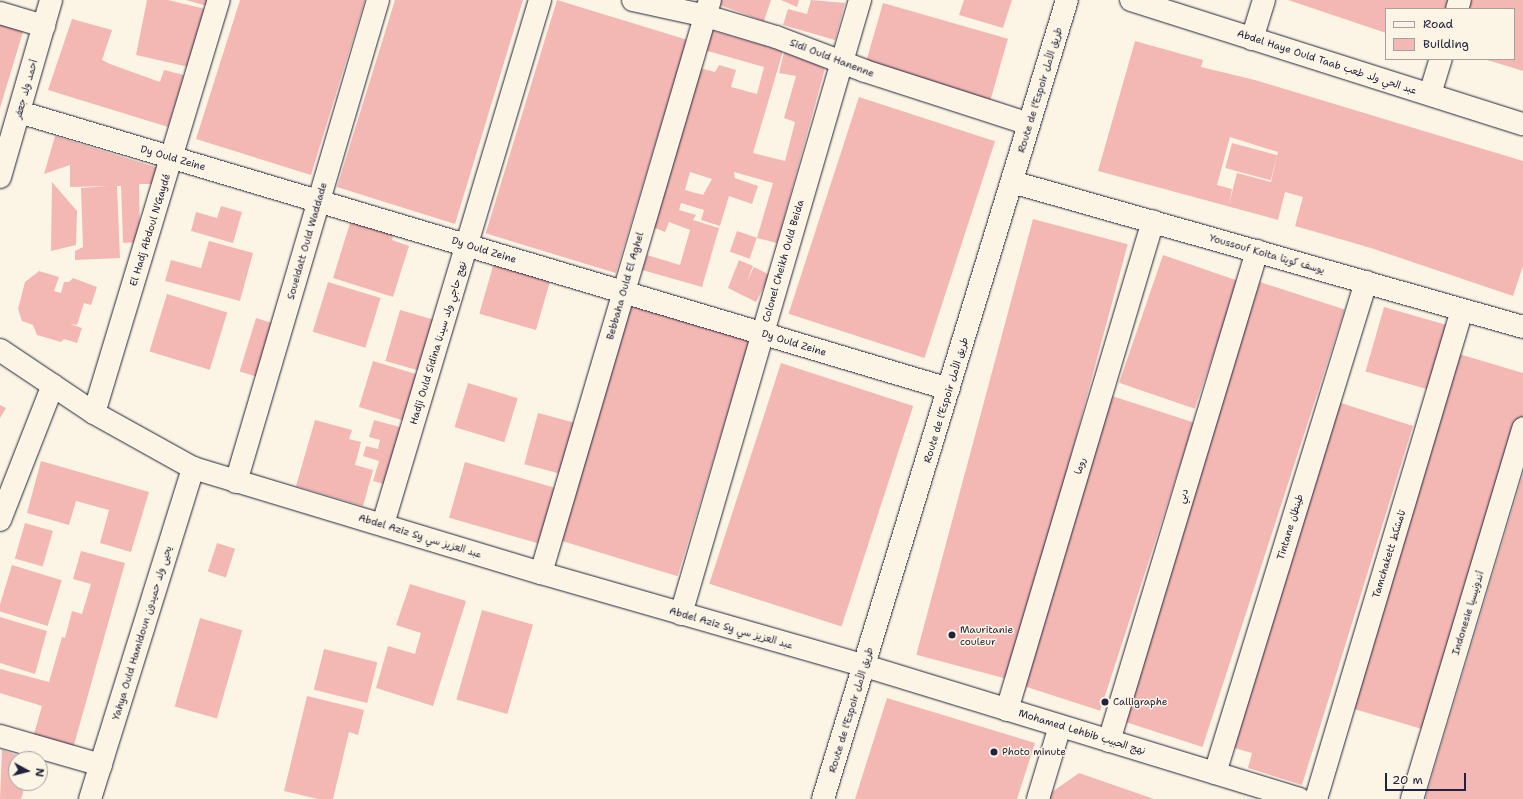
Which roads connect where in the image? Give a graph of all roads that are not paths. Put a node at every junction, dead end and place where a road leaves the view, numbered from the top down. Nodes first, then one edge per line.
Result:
1 (51, 0) edge
2 (219, 0) edge
3 (378, 0) edge
4 (540, 0) edge
5 (633, 0) edge
6 (860, 0) edge
7 (1067, 0) edge
8 (1131, 0) edge
9 (1264, 0) edge
10 (708, 8) edge
11 (0, 13) edge
12 (44, 26) junction
13 (1252, 39) junction
14 (1441, 60) edge
15 (842, 61) junction
16 (1430, 94) junction
17 (19, 112) junction
18 (1029, 124) junction
19 (1523, 124) edge
20 (172, 158) junction
21 (0, 177) edge
22 (1012, 182) junction
23 (319, 201) junction
24 (1153, 222) junction
25 (467, 245) junction
26 (1257, 251) junction
27 (1366, 282) junction
28 (624, 292) junction
29 (1462, 310) junction
30 (1523, 327) edge
31 (761, 333) junction
32 (0, 350) edge
33 (53, 385) junction
34 (949, 389) junction
35 (94, 413) junction
36 (1523, 428) edge
37 (193, 468) junction
38 (236, 482) junction
39 (0, 520) edge
40 (384, 524) junction
41 (541, 573) junction
42 (680, 614) junction
43 (865, 666) junction
44 (1007, 710) junction
45 (1060, 726) junction
46 (0, 736) edge
47 (1109, 740) junction
48 (101, 765) junction
49 (1215, 772) junction
50 (90, 799) edge
51 (823, 799) edge
52 (1038, 799) edge
53 (1300, 799) edge
54 (1316, 799) edge
55 (1412, 799) edge

1 - 12 street, أحمد ولد جعفر
2 - 20 street, El Hadj Abdoul N'Gaydé
3 - 23 street, Soueidatt Ould Waddade
4 - 25 street, Hadji Ould Sidina نهج حاجي ولد سيدنا
5 - 10 street, Sidi Ould Hanenne
6 - 15 street, Colonel Cheikh Ould Beida
7 - 18 street, Route de l’Espoir طريق الأمل
8 - 13 street, Abdel Haye Ould Taab عبد الحي ولد طعب
9 - 13 street
10 - 15 street, Sidi Ould Hanenne
10 - 28 street, Bebbaha Ould El Aghel
11 - 12 street
12 - 17 street, أحمد ولد جعفر
13 - 16 street, Abdel Haye Ould Taab عبد الحي ولد طعب
14 - 16 street
15 - 18 street, Sidi Ould Hanenne
15 - 31 street, Colonel Cheikh Ould Beida
16 - 19 street, Abdel Haye Ould Taab عبد الحي ولد طعب
17 - 20 street, Dy Ould Zeine
17 - 21 street, أحمد ولد جعفر
18 - 22 street, Route de l’Espoir طريق الأمل
20 - 23 street, Dy Ould Zeine
20 - 35 street, El Hadj Abdoul N'Gaydé
22 - 24 street, Youssouf Koita يوسف كويتا
22 - 34 street, Route de l’Espoir طريق الأمل
23 - 25 street, Dy Ould Zeine
23 - 38 street, Soueidatt Ould Waddade
24 - 26 street, Youssouf Koita يوسف كويتا
24 - 44 street, روما
25 - 28 street, Dy Ould Zeine
25 - 40 street, Hadji Ould Sidina نهج حاجي ولد سيدنا
26 - 27 street, Youssouf Koita يوسف كويتا
26 - 47 street, دبي
27 - 29 street, Youssouf Koita يوسف كويتا
27 - 49 street, Tintane طينطان
28 - 31 street, Dy Ould Zeine
28 - 41 street, Bebbaha Ould El Aghel
29 - 30 street, Youssouf Koita يوسف كويتا
29 - 54 street, Tamchakett تامشكط
31 - 34 street, Dy Ould Zeine
31 - 42 street, Colonel Cheikh Ould Beida
32 - 33 street, Abdel Aziz Sy عبد العزيز سي
33 - 35 street, Abdel Aziz Sy عبد العزيز سي
33 - 39 street
34 - 43 street, Route de l’Espoir طريق الأمل
35 - 37 street, Abdel Aziz Sy عبد العزيز سي
36 - 55 street, Indonesie أندونيسيا
37 - 38 street, Abdel Aziz Sy عبد العزيز سي
37 - 48 street, Yahya Ould Hamidoun يحيى ولد حميدون
38 - 40 street, Abdel Aziz Sy عبد العزيز سي
40 - 41 street, Abdel Aziz Sy عبد العزيز سي
41 - 42 street, Abdel Aziz Sy عبد العزيز سي
42 - 43 street, Abdel Aziz Sy عبد العزيز سي
43 - 44 street, Mohamed Lehbib نهج الحبيب
43 - 51 street, Route de l’Espoir طريق الأمل
44 - 45 street, Mohamed Lehbib نهج الحبيب
45 - 47 street, Mohamed Lehbib نهج الحبيب
45 - 52 street
46 - 48 street
47 - 49 street, Mohamed Lehbib نهج الحبيب
48 - 50 street, Yahya Ould Hamidoun يحيى ولد حميدون
49 - 53 street, Mohamed Lehbib نهج الحبيب

